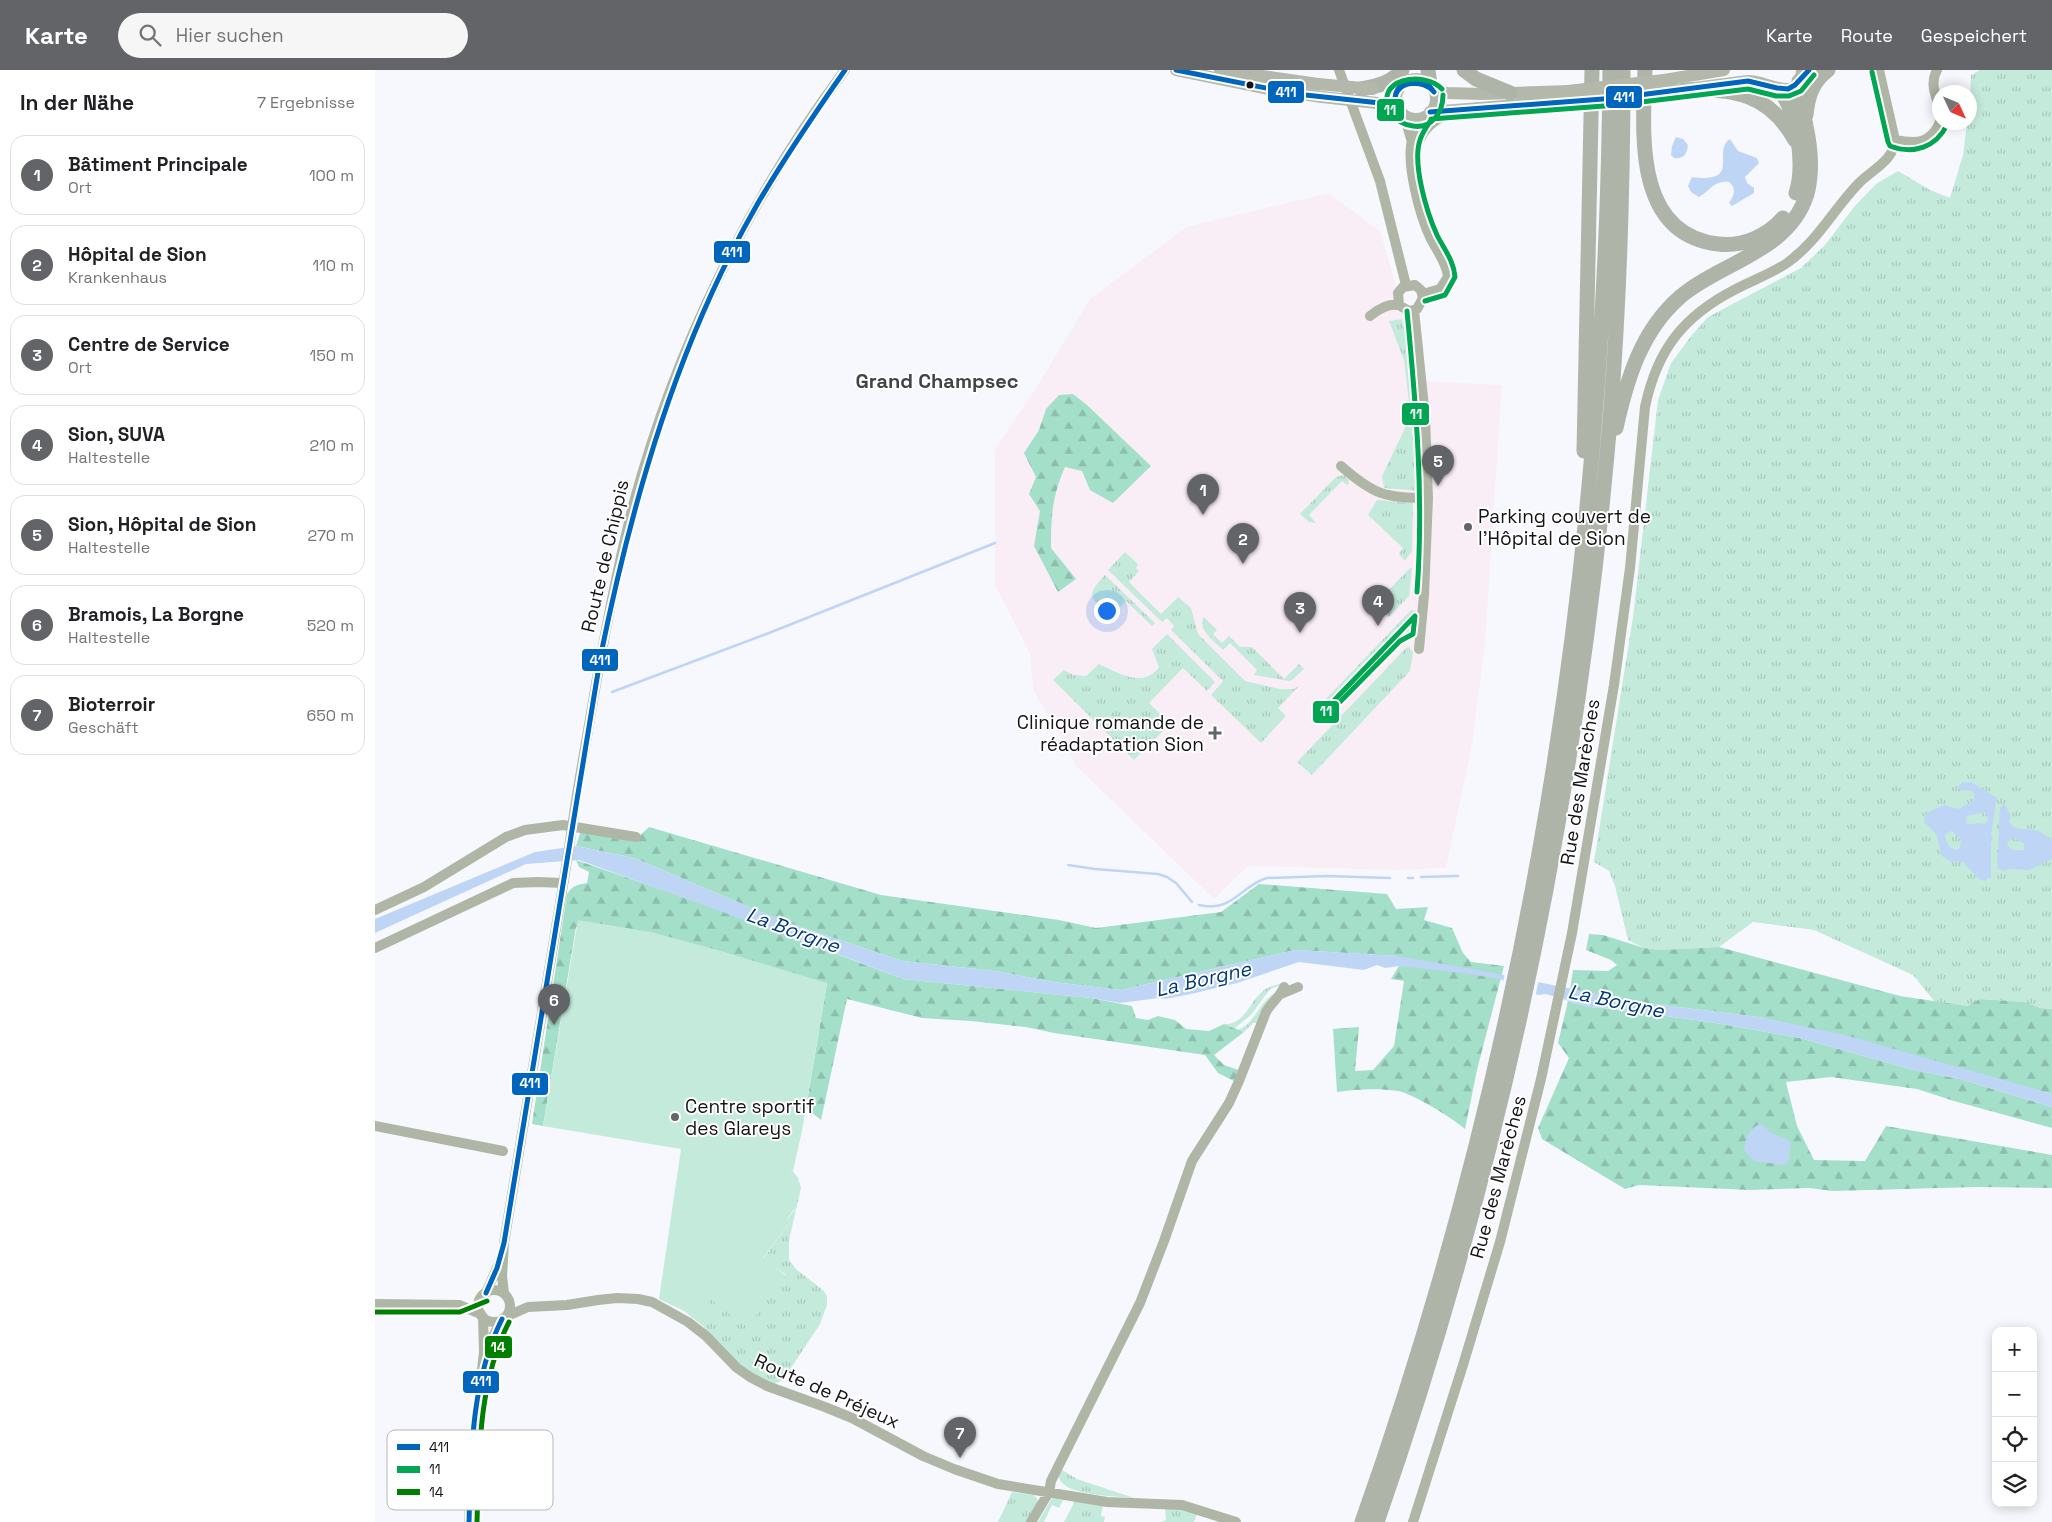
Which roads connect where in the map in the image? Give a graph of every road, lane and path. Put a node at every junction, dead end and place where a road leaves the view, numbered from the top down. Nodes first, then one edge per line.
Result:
1 (845, 70) edge
2 (1177, 70) edge
3 (1220, 70) edge
4 (1339, 70) edge
5 (1464, 70) edge
6 (1592, 70) edge
7 (1610, 70) edge
8 (1623, 70) edge
9 (1645, 70) edge
10 (1724, 70) edge
11 (1828, 70) edge
12 (1879, 70) edge
13 (1937, 70) edge
14 (1803, 74) edge
15 (1406, 76) edge
16 (1431, 81) edge
17 (1934, 85) edge
18 (1664, 86) junction
19 (1369, 88) joint
20 (1591, 89) junction
21 (1684, 90) junction
22 (1779, 90) junction
23 (1510, 93) junction
24 (1568, 96) junction
25 (1463, 109) junction
26 (1401, 111) junction
27 (1428, 114) junction
28 (1806, 124) junction
29 (1936, 130) edge
30 (1895, 140) junction
31 (1412, 142) junction
32 (1798, 146) junction
33 (1412, 162) junction
34 (1407, 285) junction
35 (1423, 294) junction
36 (1399, 305) junction
37 (1414, 310) junction
38 (1371, 316) dead end
39 (1341, 466) dead end
40 (1604, 483) junction
41 (1428, 498) junction
42 (1581, 572) junction
43 (1419, 649) dead end
44 (637, 837) dead end
45 (563, 883) junction
46 (1539, 895) junction
47 (375, 910) edge
48 (375, 948) edge
49 (1298, 987) dead end
50 (1501, 1071) junction
51 (375, 1126) edge
52 (503, 1151) dead end
53 (504, 1243) junction
54 (485, 1294) junction
55 (505, 1295) junction
56 (375, 1304) edge
57 (459, 1305) junction
58 (536, 1306) junction
59 (482, 1315) junction
60 (503, 1318) junction
61 (483, 1375) junction
62 (476, 1430) edge
63 (1049, 1492) junction
64 (1031, 1522) edge
65 (1236, 1522) edge
66 (1363, 1522) edge
67 (1377, 1522) edge
68 (1413, 1522) edge

1 - 45 street, Route de Chippis, bridge
2 - 26 main road, bridge
3 - 19 main road, bridge
4 - 34 street
5 - 23 highway
6 - 20 highway
7 - 42 highway
8 - 40 highway
9 - 32 highway
10 - 18 main road
11 - 28 highway
12 - 30 street
13 - 17 street
14 - 22 main road
14 - 28 highway
15 - 16 main road
15 - 19 highway
15 - 26 main road
16 - 23 main road
16 - 27 main road
18 - 20 main road, bridge
18 - 21 main road
18 - 24 main road, bridge
20 - 24 main road, bridge
20 - 42 highway
21 - 22 main road
21 - 32 highway
22 - 32 highway
23 - 24 main road
24 - 25 main road
25 - 27 main road
25 - 33 street
26 - 27 main road
26 - 31 street
27 - 31 street
28 - 40 highway
29 - 30 street
30 - 68 street, Rue des Marèches
31 - 33 street
33 - 35 street
34 - 35 street
34 - 36 street
35 - 37 street
36 - 37 street
36 - 38 street
37 - 41 street
39 - 41 street
40 - 46 highway
41 - 43 street
42 - 46 highway
44 - 47 street
45 - 48 street
45 - 53 street, Route de Chippis
46 - 50 highway
49 - 63 street
50 - 66 highway
50 - 67 highway
51 - 52 street
53 - 54 street, Route de Chippis
53 - 55 street, Route de Chippis
54 - 55 street
54 - 57 street
54 - 59 street, Route de Chippis
55 - 58 street, Route de Préjeux
55 - 60 street, Route de Chippis
56 - 57 street
57 - 59 street
58 - 60 street, Route de Préjeux
58 - 63 street, Route de Préjeux
59 - 60 street
59 - 61 street, Route de Chippis
60 - 61 street, Route de Chippis
61 - 62 street, Route de Chippis
63 - 64 street
63 - 65 street, Route de Préjeux

